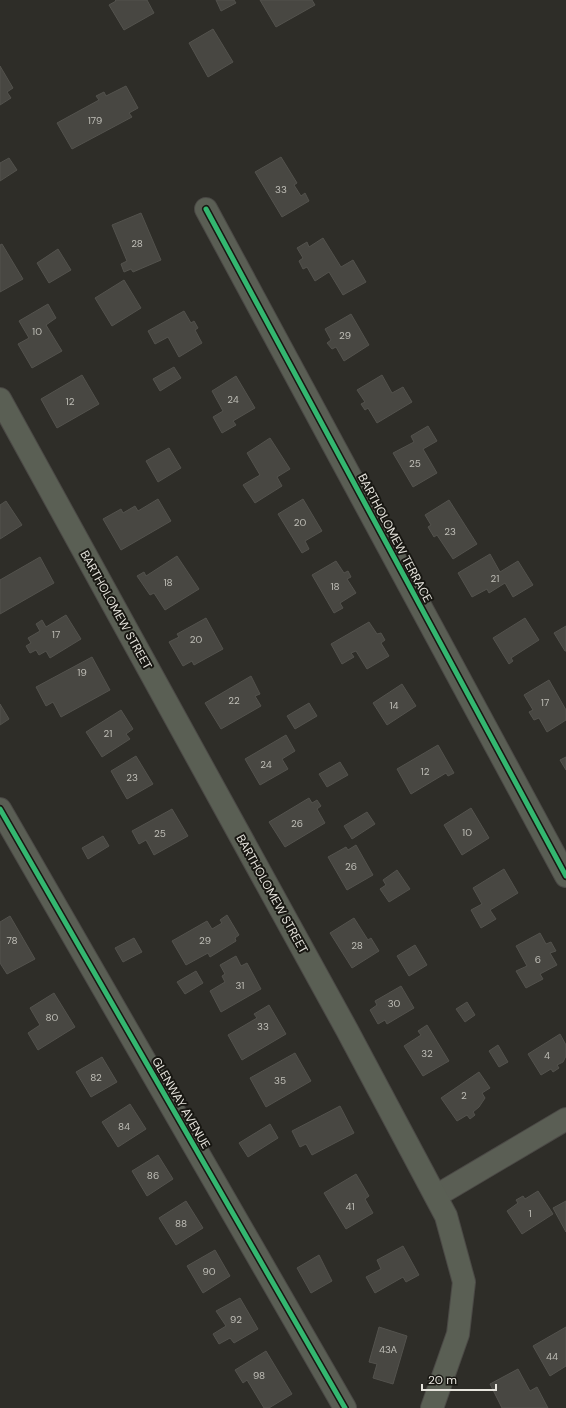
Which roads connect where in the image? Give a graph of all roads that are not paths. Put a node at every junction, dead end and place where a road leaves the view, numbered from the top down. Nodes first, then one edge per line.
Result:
1 (206, 209) dead end
2 (0, 399) edge
3 (0, 809) edge
4 (566, 876) edge
5 (566, 1119) edge
6 (436, 1196) junction
7 (345, 1408) edge
8 (432, 1408) edge

1 - 4 street, BARTHOLOMEW TERRACE
2 - 6 main road, BARTHOLOMEW STREET
3 - 7 street, GLENWAY AVENUE
5 - 6 street
6 - 8 main road, BARTHOLOMEW STREET

